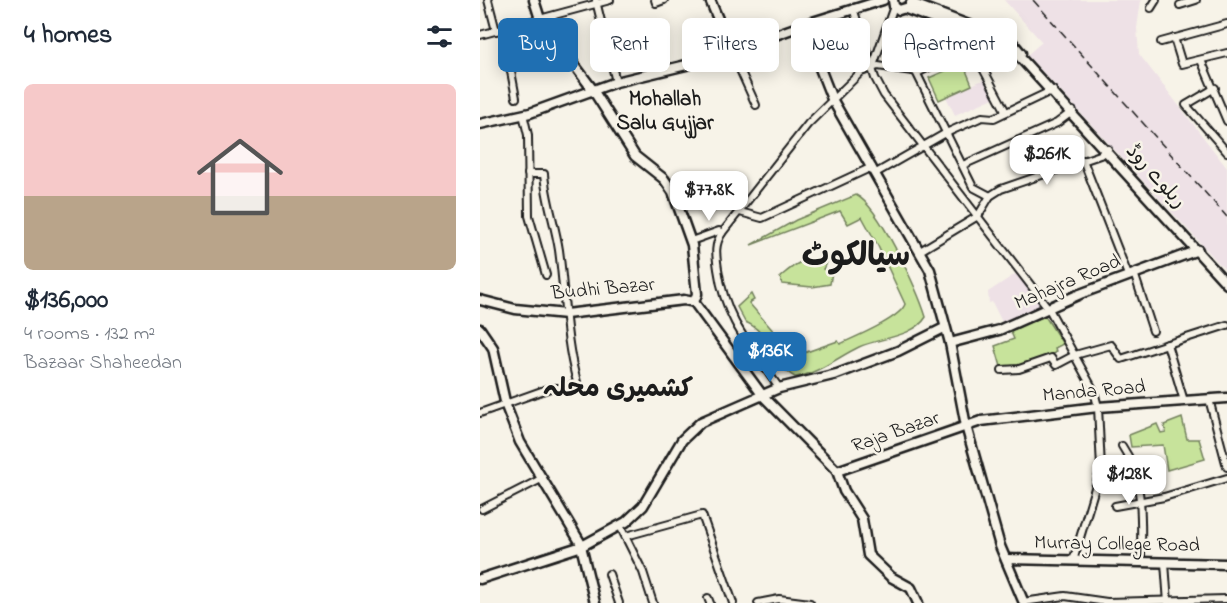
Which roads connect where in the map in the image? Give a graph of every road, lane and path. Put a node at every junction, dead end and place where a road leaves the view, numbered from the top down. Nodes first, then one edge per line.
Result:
1 (488, 0) edge
2 (534, 0) edge
3 (610, 0) edge
4 (655, 0) edge
5 (664, 0) edge
6 (710, 0) edge
7 (884, 0) edge
8 (1156, 0) edge
9 (1196, 0) edge
10 (596, 2) edge
11 (894, 3) edge
12 (852, 4) edge
13 (909, 4) edge
14 (1180, 5) dead end
15 (1151, 8) dead end
16 (540, 18) edge
17 (543, 18) edge
18 (718, 18) edge
19 (819, 18) edge
20 (1227, 24) edge
21 (498, 25) edge
22 (498, 30) edge
23 (480, 35) edge
24 (1174, 38) junction
25 (1161, 42) dead end
26 (1227, 53) edge
27 (1201, 60) junction
28 (682, 66) edge
29 (872, 66) junction
30 (882, 67) edge
31 (578, 70) edge
32 (510, 72) edge
33 (741, 72) edge
34 (821, 72) edge
35 (915, 72) edge
36 (985, 72) edge
37 (616, 82) junction
38 (1215, 88) junction
39 (593, 90) junction
40 (1052, 90) junction
41 (516, 98) dead end
42 (832, 99) junction
43 (756, 105) dead end
44 (1006, 112) junction
45 (1072, 112) junction
46 (523, 114) junction
47 (1227, 121) edge
48 (480, 124) edge
49 (946, 133) junction
50 (922, 146) junction
51 (1106, 150) junction
52 (1227, 152) edge
53 (1083, 160) junction
54 (963, 165) junction
55 (874, 170) junction
56 (528, 174) junction
57 (990, 196) junction
58 (740, 212) junction
59 (978, 216) junction
60 (722, 233) junction
61 (691, 241) junction
62 (1197, 250) junction
63 (920, 251) junction
64 (1131, 274) junction
65 (546, 275) dead end
66 (1227, 282) edge
67 (480, 300) edge
68 (694, 302) junction
69 (1049, 309) junction
70 (567, 314) junction
71 (1227, 325) edge
72 (944, 327) junction
73 (480, 329) edge
74 (1153, 331) dead end
75 (950, 343) junction
76 (1167, 344) junction
77 (1075, 355) junction
78 (1002, 370) dead end
79 (779, 388) junction
80 (763, 396) junction
81 (1227, 398) edge
82 (1209, 399) junction
83 (1184, 401) junction
84 (506, 406) junction
85 (1098, 407) junction
86 (480, 413) edge
87 (966, 426) junction
88 (1122, 446) dead end
89 (1227, 467) edge
90 (837, 471) junction
91 (543, 478) junction
92 (1227, 478) edge
93 (1141, 501) junction
94 (1115, 506) dead end
95 (482, 509) dead end
96 (620, 526) junction
97 (626, 536) junction
98 (582, 546) junction
99 (1006, 559) junction
100 (1073, 561) junction
101 (1141, 562) junction
102 (1165, 563) junction
103 (1227, 564) edge
104 (609, 574) dead end
105 (480, 579) edge
106 (1227, 599) edge
107 (1168, 602) edge
108 (595, 603) edge
109 (619, 603) edge
110 (653, 603) edge
111 (733, 603) edge
112 (758, 603) edge
113 (810, 603) edge
114 (918, 603) edge
115 (1023, 603) edge

1 - 21 street
2 - 16 street
3 - 10 street
4 - 5 street
6 - 18 street
7 - 12 street
8 - 15 street
9 - 14 street
10 - 17 street
10 - 37 street
11 - 13 street, ریلوے روڈ
11 - 29 street
12 - 19 street
12 - 29 street
13 - 40 street, ریلوے روڈ
20 - 24 street
22 - 23 street
24 - 25 street
24 - 27 street
26 - 27 street
27 - 38 street
28 - 37 street
29 - 30 street
29 - 42 street
29 - 50 street
31 - 39 street
32 - 41 street
33 - 43 street
34 - 42 street
35 - 49 street
36 - 44 street
37 - 39 street
38 - 47 street
38 - 52 street
39 - 46 street
39 - 61 street
40 - 44 street
40 - 45 street, ریلوے روڈ
42 - 55 street
42 - 58 street
44 - 49 street
45 - 51 street, ریلوے روڈ
45 - 54 street
46 - 48 street
46 - 56 street
49 - 50 street
49 - 54 street
50 - 55 street
50 - 59 street
51 - 53 street
51 - 62 street, ریلوے روڈ
53 - 57 street
53 - 64 street
54 - 57 street
55 - 58 street
55 - 63 street
56 - 65 street
56 - 70 street
57 - 59 street
58 - 60 street
59 - 63 street
59 - 69 street
60 - 61 street
60 - 79 street
61 - 68 street
62 - 64 street, Mahajra Road
62 - 66 street, ریلوے روڈ
63 - 72 street
64 - 69 street, Mahajra Road
64 - 74 street
67 - 70 street, Budhi Bazar
68 - 70 street, Budhi Bazar
68 - 80 street
69 - 75 street, Mahajra Road
69 - 77 street
70 - 84 street
71 - 76 street
72 - 75 street
72 - 79 street
73 - 84 street
75 - 87 street
76 - 77 street
76 - 83 street
77 - 78 street
77 - 85 street
79 - 80 street
80 - 90 street
80 - 96 street
81 - 82 street, Manda Road
82 - 83 street, Manda Road
82 - 89 street
83 - 85 street, Manda Road
84 - 86 street
84 - 91 street
85 - 87 street, Manda Road
85 - 100 street
87 - 90 street, Raja Bazar
87 - 99 street
88 - 93 street
90 - 114 street
91 - 95 street
91 - 98 street
92 - 93 street
93 - 94 street
93 - 101 street
96 - 97 street
96 - 98 street
97 - 110 street
97 - 111 street
98 - 105 street
98 - 108 street
99 - 100 street, Murray College Road
99 - 115 street
100 - 101 street, Murray College Road
101 - 102 street, Murray College Road
102 - 103 street, Murray College Road
102 - 107 street
104 - 109 street
106 - 107 street
107 - 115 street
112 - 113 street

